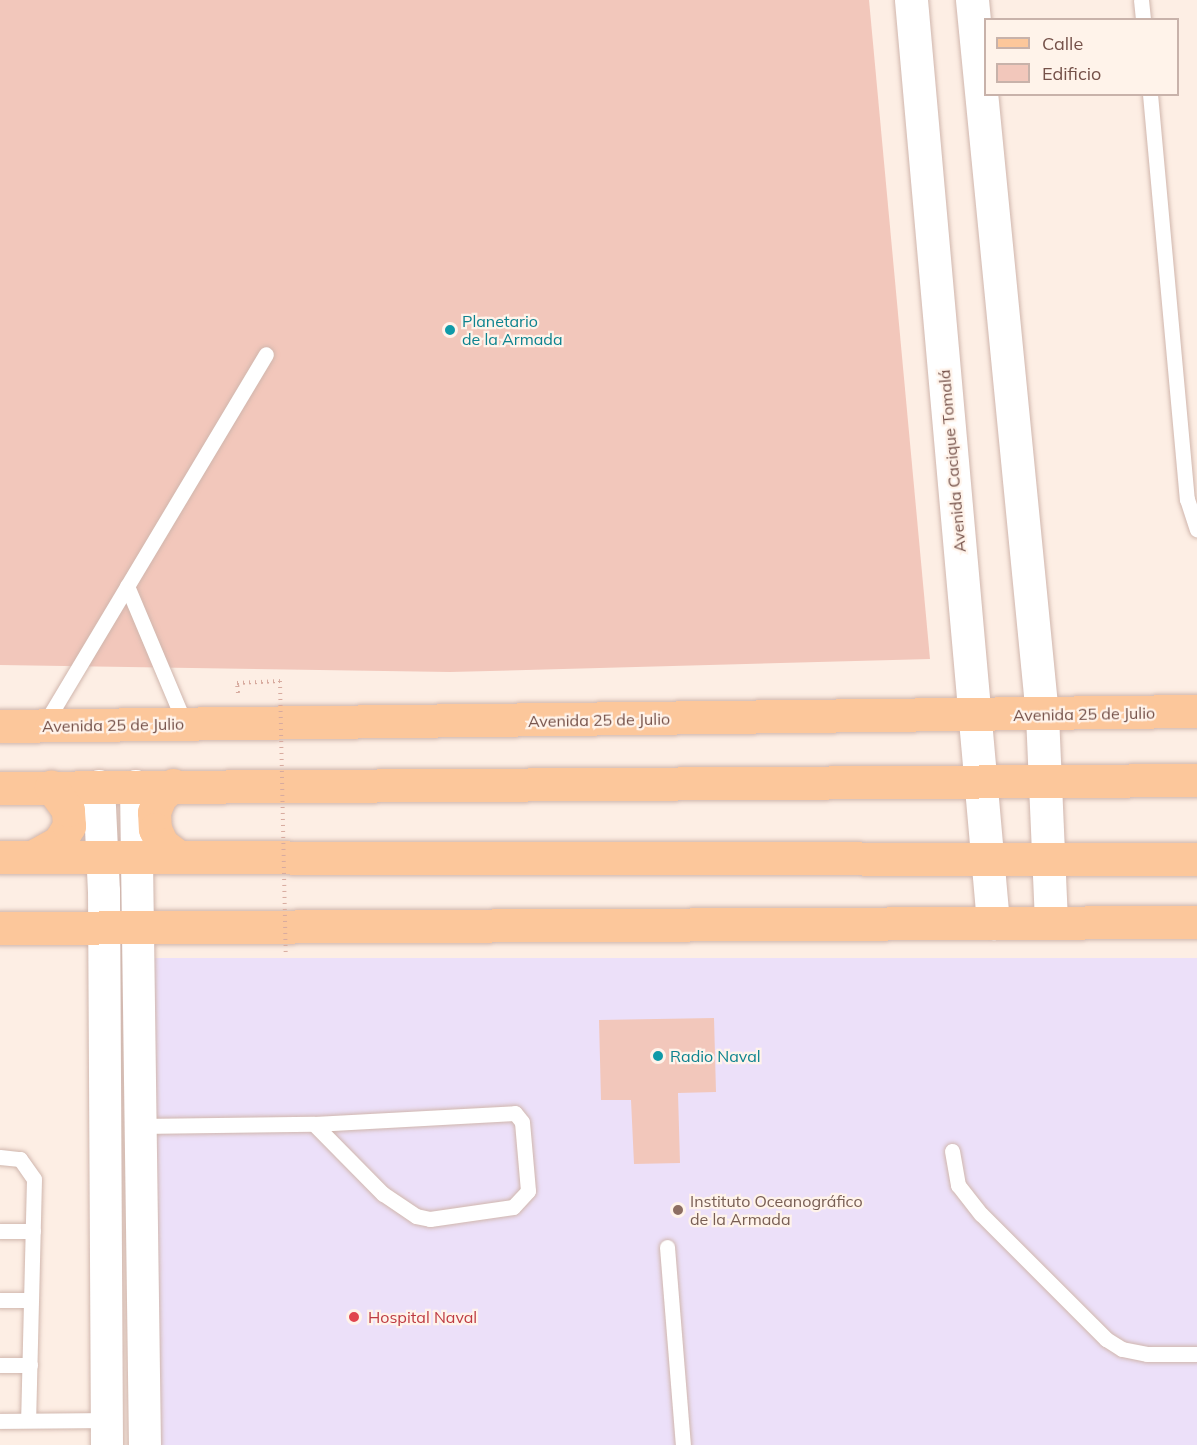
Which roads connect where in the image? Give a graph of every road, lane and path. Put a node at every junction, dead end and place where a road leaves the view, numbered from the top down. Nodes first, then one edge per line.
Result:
1 (911, 0) edge
2 (972, 0) edge
3 (1141, 0) edge
4 (1143, 18) edge
5 (1150, 96) edge
6 (266, 354) dead end
7 (1197, 529) edge
8 (127, 586) junction
9 (237, 683) dead end
10 (1197, 711) edge
11 (1042, 715) junction
12 (974, 716) junction
13 (185, 724) junction
14 (0, 726) edge
15 (43, 726) junction
16 (980, 780) junction
17 (1044, 780) junction
18 (1197, 780) edge
19 (173, 785) junction
20 (99, 786) junction
21 (136, 786) junction
22 (51, 787) junction
23 (0, 788) edge
24 (175, 854) junction
25 (103, 855) junction
26 (136, 855) junction
27 (0, 856) edge
28 (34, 856) junction
29 (987, 857) junction
30 (1048, 859) junction
31 (1197, 859) edge
32 (1197, 922) edge
33 (993, 923) junction
34 (1051, 923) junction
35 (120, 926) junction
36 (0, 928) edge
37 (286, 956) dead end
38 (314, 1124) junction
39 (105, 1125) junction
40 (140, 1126) junction
41 (952, 1150) dead end
42 (0, 1157) edge
43 (0, 1231) edge
44 (33, 1232) junction
45 (667, 1247) dead end
46 (0, 1300) edge
47 (31, 1300) junction
48 (1197, 1354) edge
49 (0, 1365) edge
50 (30, 1365) junction
51 (28, 1420) junction
52 (0, 1421) edge
53 (106, 1433) edge
54 (145, 1445) edge
55 (683, 1445) edge

1 - 12 main road, Avenida Cacique Tomalá
2 - 11 main road
3 - 4 lane
5 - 7 lane
6 - 8 lane
8 - 13 lane
8 - 15 lane
9 - 37 path, bridge
10 - 11 main road, Avenida 25 de Julio
11 - 12 main road, Avenida 25 de Julio
11 - 17 main road
12 - 13 main road, Avenida 25 de Julio
12 - 16 main road, Avenida Cacique Tomalá
13 - 15 main road, Avenida 25 de Julio
14 - 15 main road, Avenida 25 de Julio
16 - 17 main road
16 - 19 main road
16 - 29 main road, Avenida Cacique Tomalá
17 - 18 main road
17 - 30 main road
19 - 21 main road
19 - 24 main road
20 - 21 main road
20 - 22 main road
20 - 25 street
21 - 26 street
22 - 23 main road
22 - 28 main road
24 - 26 main road
24 - 29 main road
25 - 26 main road
25 - 28 main road
25 - 35 street
26 - 35 street
27 - 28 main road
29 - 30 main road
29 - 33 main road, Avenida Cacique Tomalá
30 - 31 main road
30 - 34 main road
32 - 34 main road
33 - 34 main road
33 - 35 main road
35 - 36 main road
35 - 39 street
35 - 40 street
38 - 38 lane
38 - 40 lane
39 - 40 street
39 - 53 street
40 - 54 street
41 - 48 lane
42 - 44 lane
43 - 44 lane
44 - 47 lane
45 - 55 lane
46 - 47 lane
47 - 50 lane
49 - 50 lane
50 - 51 lane
51 - 52 lane
51 - 53 lane

